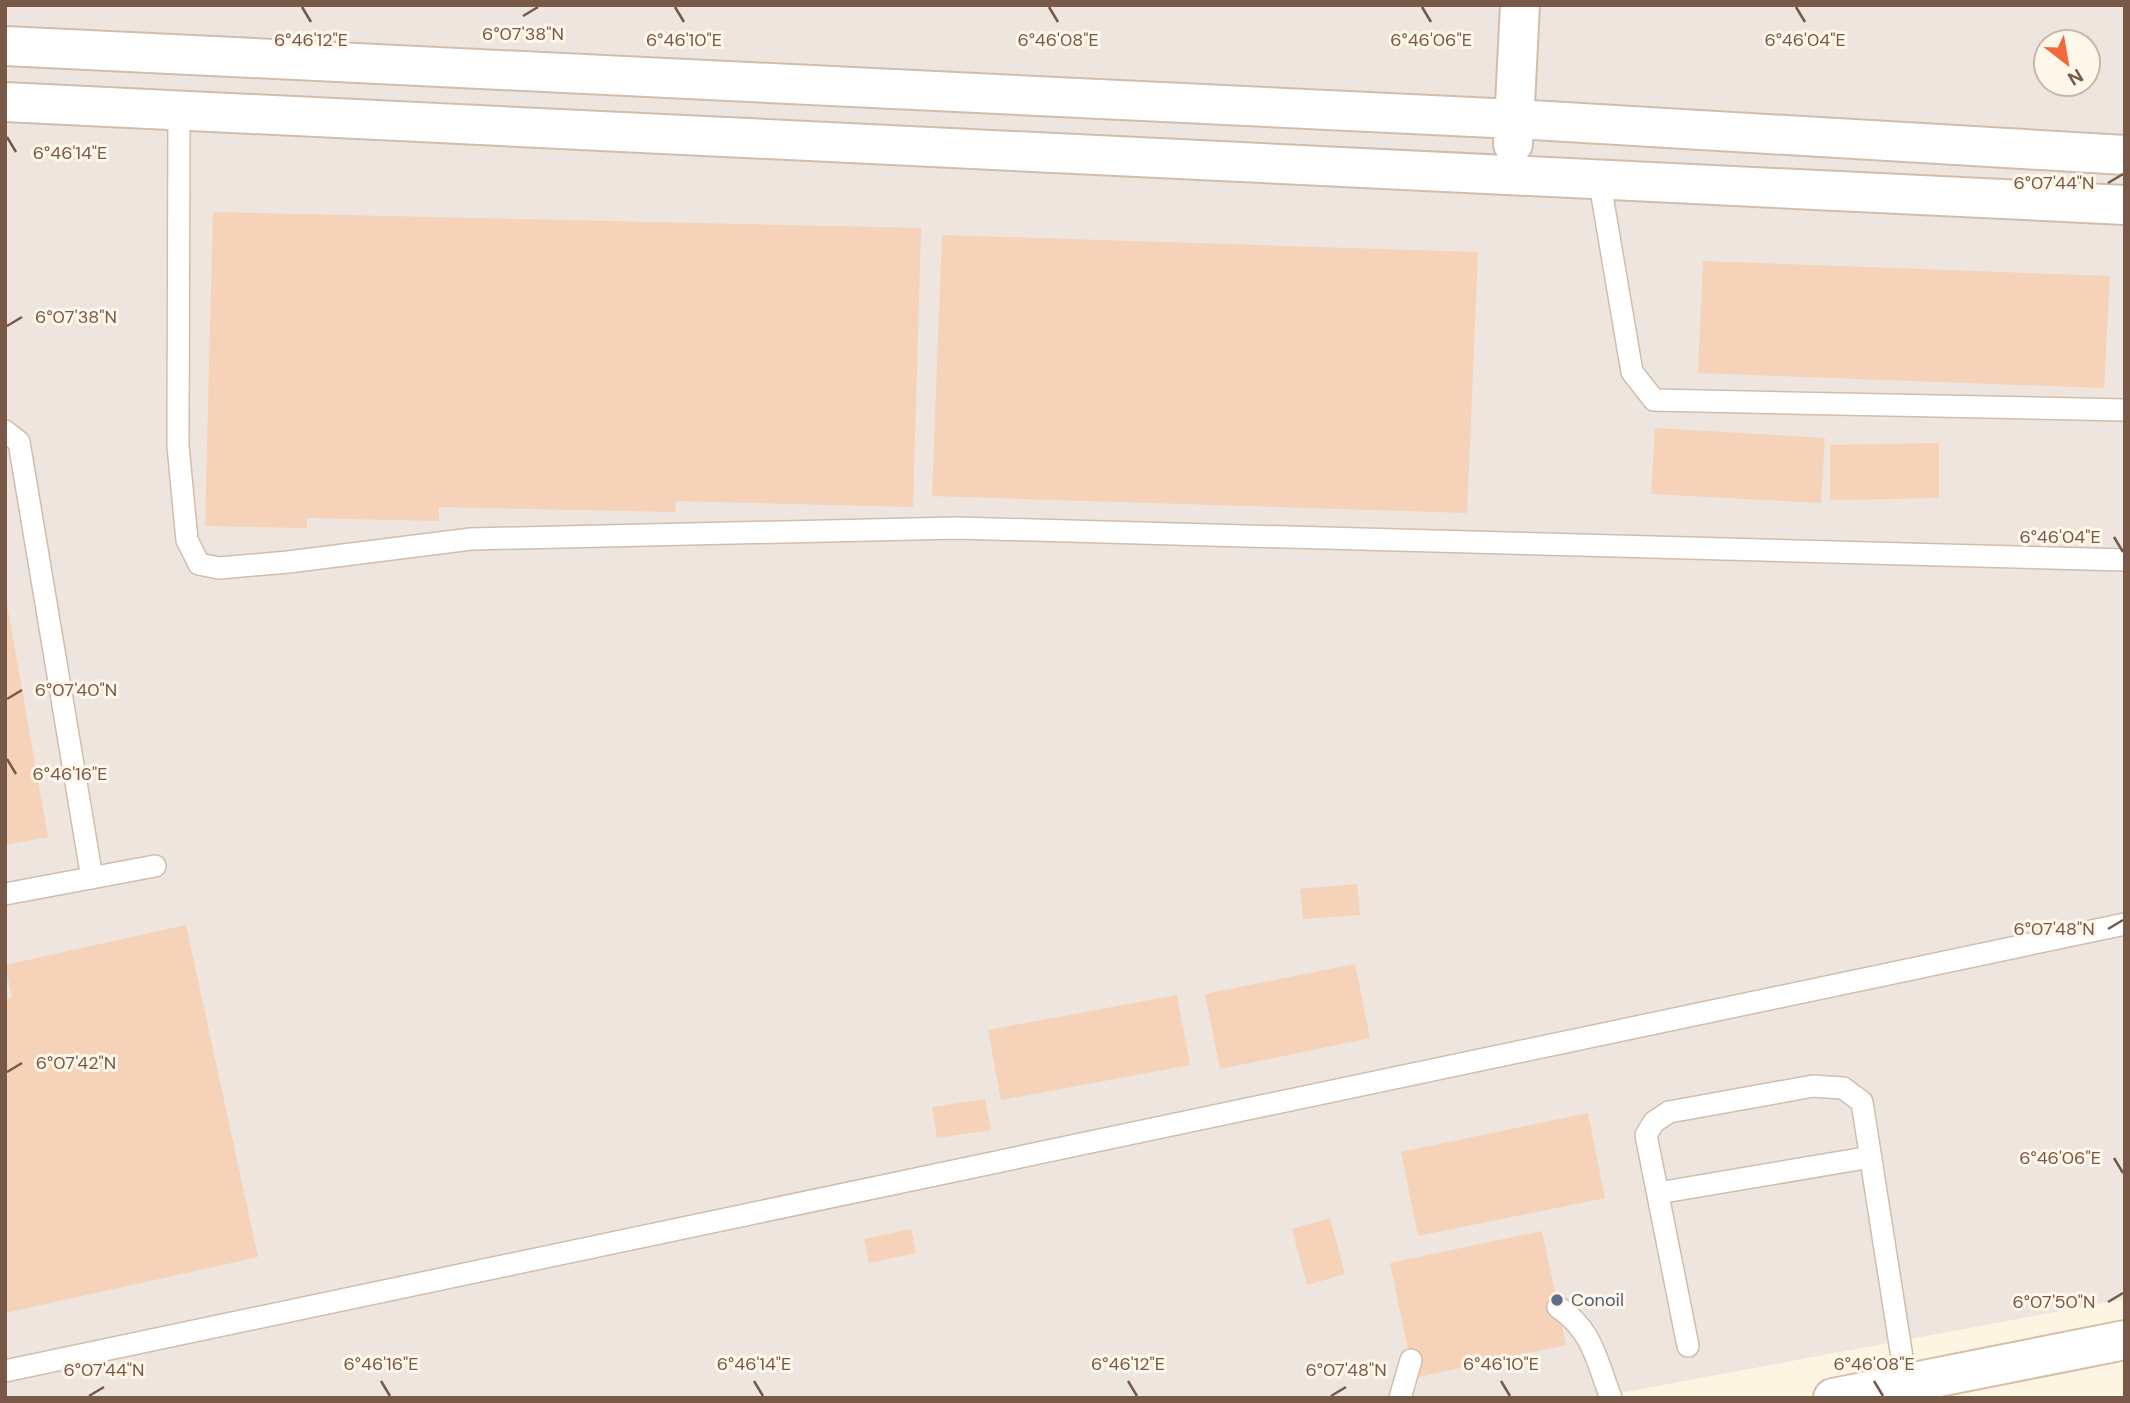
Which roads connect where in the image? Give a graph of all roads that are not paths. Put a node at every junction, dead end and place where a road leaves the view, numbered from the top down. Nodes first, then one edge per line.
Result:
1 (1520, 5) edge
2 (5, 46) edge
3 (5, 102) edge
4 (179, 111) junction
5 (1514, 119) junction
6 (2125, 155) edge
7 (1512, 174) junction
8 (1599, 178) junction
9 (2125, 205) edge
10 (2125, 410) edge
11 (5, 431) edge
12 (2125, 559) edge
13 (155, 866) dead end
14 (92, 878) junction
15 (5, 894) edge
16 (2125, 924) edge
17 (1871, 1157) junction
18 (1658, 1193) junction
19 (1558, 1307) dead end
20 (2125, 1340) edge
21 (1688, 1346) dead end
22 (1411, 1360) dead end
23 (5, 1371) edge
24 (1906, 1383) junction
25 (1401, 1398) edge
26 (1611, 1398) edge
27 (1833, 1398) edge

1 - 5 street
2 - 5 street
3 - 4 street
4 - 7 street
4 - 12 lane
5 - 6 street
5 - 7 street
7 - 8 street
8 - 9 street
8 - 10 lane
11 - 14 lane
13 - 14 lane
14 - 15 lane
16 - 23 lane
17 - 18 lane
17 - 18 lane
17 - 24 lane
18 - 21 lane
19 - 26 lane
20 - 24 street
22 - 25 lane
24 - 27 street

